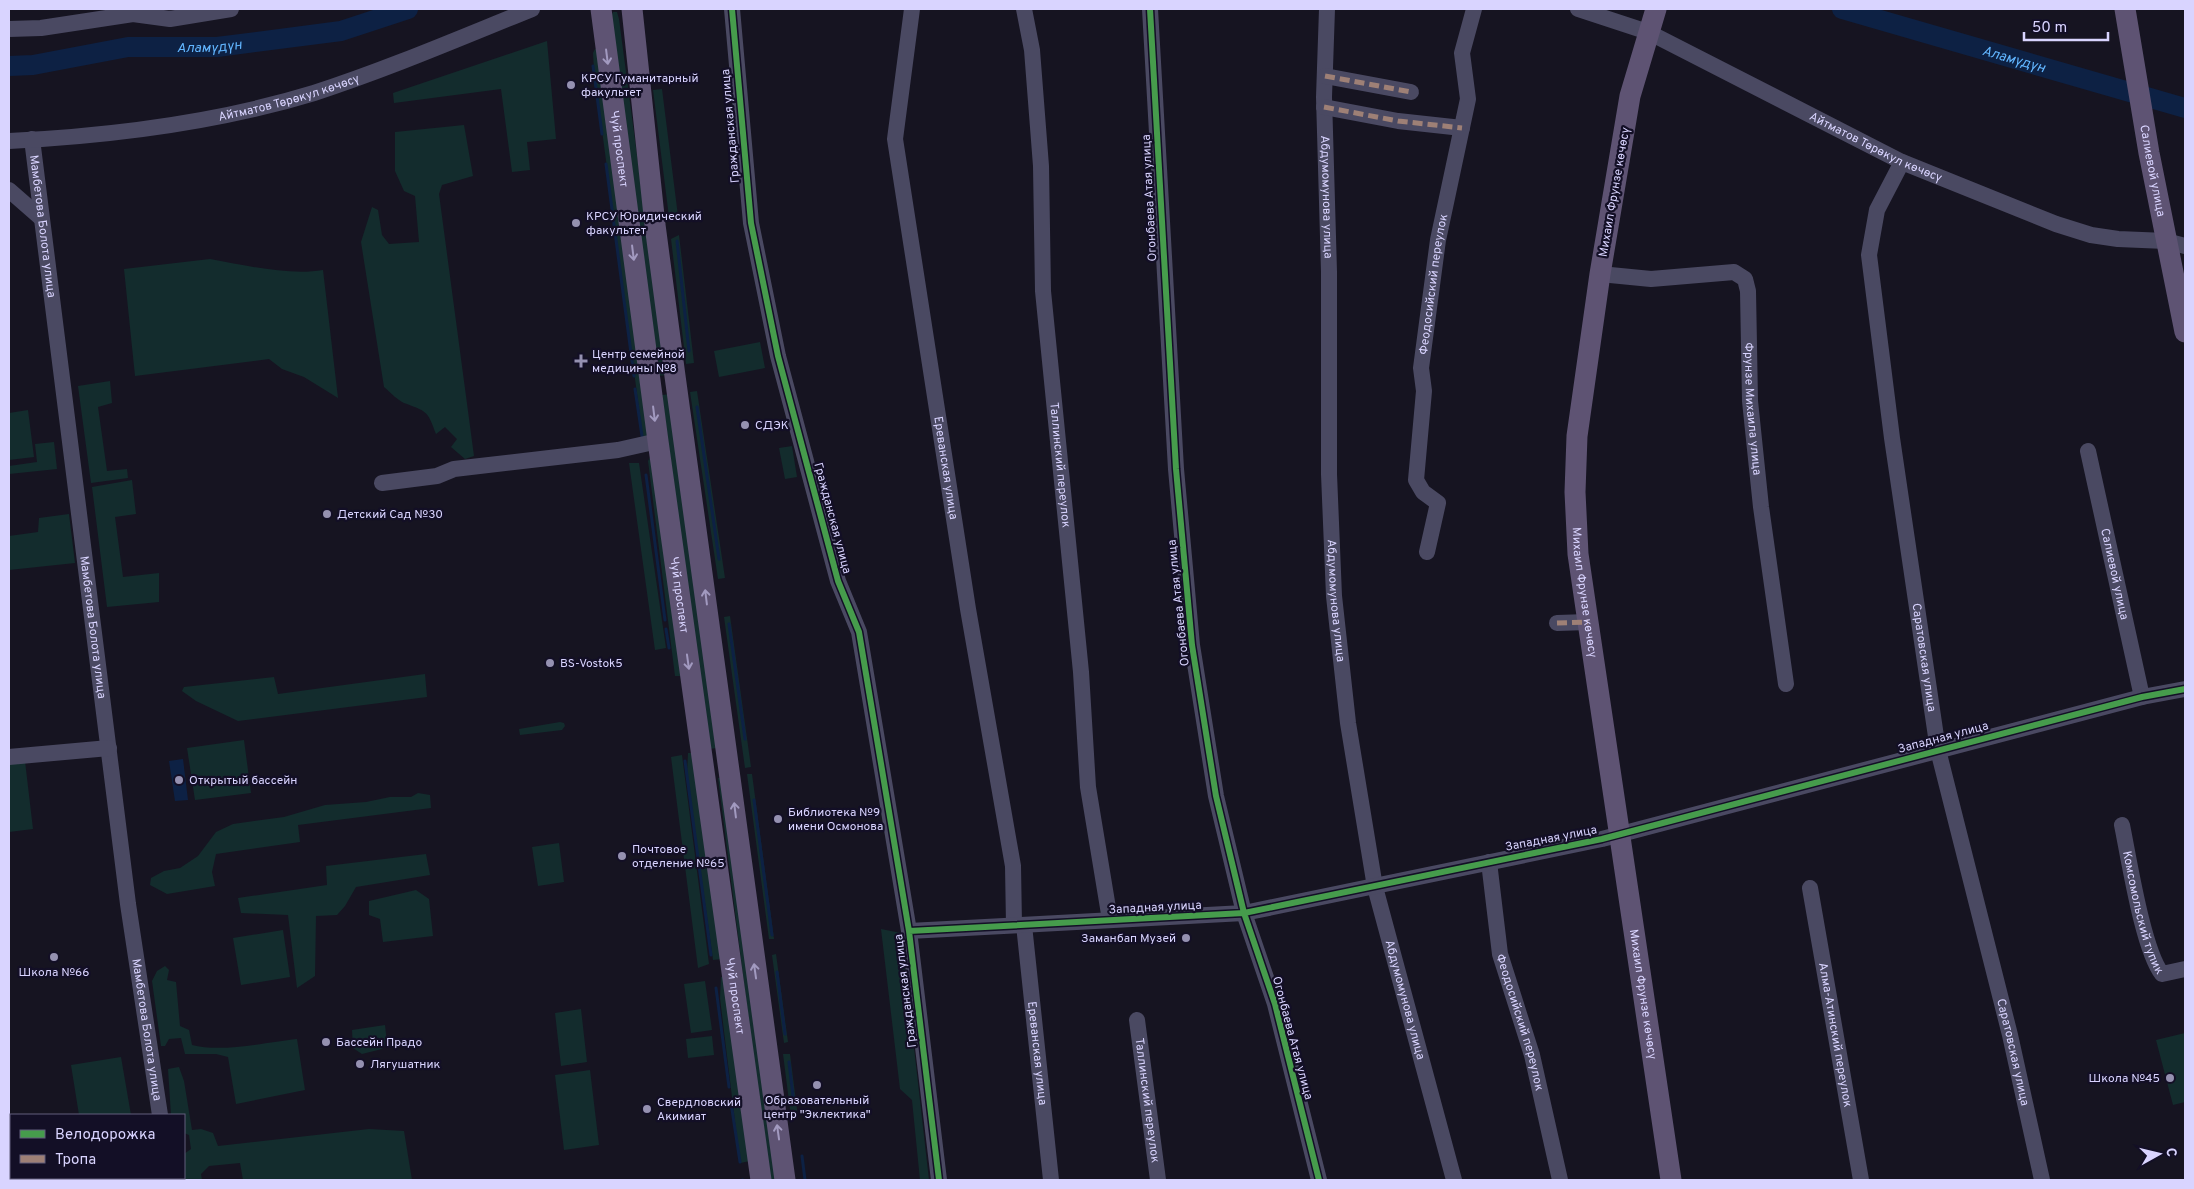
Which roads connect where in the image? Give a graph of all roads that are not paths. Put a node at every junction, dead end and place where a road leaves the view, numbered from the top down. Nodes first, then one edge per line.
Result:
1 (231, 9) edge
2 (532, 9) edge
3 (601, 9) edge
4 (632, 9) edge
5 (732, 9) edge
6 (912, 9) edge
7 (1024, 9) edge
8 (1150, 9) edge
9 (1327, 9) edge
10 (1474, 9) edge
11 (1578, 9) edge
12 (1656, 9) edge
13 (2125, 9) edge
14 (9, 29) edge
15 (1648, 32) junction
16 (1325, 76) junction
17 (1411, 92) dead end
18 (1324, 108) junction
19 (1462, 128) junction
20 (9, 140) edge
21 (32, 140) junction
22 (1902, 162) junction
23 (9, 190) edge
24 (41, 218) junction
25 (2176, 244) edge
26 (1600, 274) junction
27 (2185, 332) edge
28 (658, 441) junction
29 (2088, 451) dead end
30 (382, 483) dead end
31 (1427, 552) dead end
32 (1588, 622) junction
33 (1557, 623) dead end
34 (1786, 684) dead end
35 (2185, 689) edge
36 (2142, 697) junction
37 (109, 748) junction
38 (1938, 750) junction
39 (9, 757) edge
40 (729, 761) junction
41 (703, 765) junction
42 (2122, 825) dead end
43 (1620, 834) junction
44 (1489, 862) junction
45 (1375, 887) junction
46 (1810, 888) dead end
47 (1244, 913) junction
48 (1110, 920) junction
49 (1019, 925) junction
50 (909, 931) junction
51 (2185, 969) edge
52 (1137, 1020) dead end
53 (160, 1114) edge
54 (761, 1180) edge
55 (785, 1180) edge
56 (939, 1180) edge
57 (1051, 1180) edge
58 (1158, 1180) edge
59 (1319, 1180) edge
60 (1454, 1180) edge
61 (1560, 1180) edge
62 (1671, 1180) edge
63 (1861, 1180) edge
64 (2042, 1180) edge

1 - 14 street
2 - 21 street, Айтматов Төрөкул көчөсү
3 -> 28 main road, Чуй проспект
40 -> 4 main road, Чуй проспект
5 - 50 street, Гражданская улица
6 - 49 street, Ереванская улица
7 - 48 street, Таллинский переулок
8 - 47 street, Огонбаева Атая улица
9 - 16 street, Абдумомунова улица
10 - 19 street, Феодосийский переулок
11 - 15 street, Айтматов Төрөкул көчөсү
12 - 15 main road, Михаил Фрунзе көчөсү
13 - 25 main road, Салиевой улица
15 - 22 street, Айтматов Төрөкул көчөсү
15 - 26 main road, Михаил Фрунзе көчөсү
16 - 17 street
16 - 18 street, Абдумомунова улица
18 - 19 street
18 - 45 street, Абдумомунова улица
19 - 31 street, Феодосийский переулок
20 - 21 street, Айтматов Төрөкул көчөсү
21 - 24 street, Мамбетова Болота улица
22 - 25 street, Айтматов Төрөкул көчөсү
22 - 38 street, Саратовская улица
23 - 24 street
24 - 37 street, Мамбетова Болота улица
25 - 27 main road, Салиевой улица
26 - 32 main road, Михаил Фрунзе көчөсү
26 - 34 street, Фрунзе Михаила улица
28 - 30 street
28 -> 41 main road, Чуй проспект
29 - 36 street, Салиевой улица
32 - 33 street
32 - 43 main road, Михаил Фрунзе көчөсү
35 - 36 street, Западная улица
36 - 38 street, Западная улица
37 - 39 street
37 - 53 street, Мамбетова Болота улица
38 - 43 street, Западная улица
38 - 64 street, Саратовская улица
40 - 41 main road
55 -> 40 main road, Чуй проспект
41 - 54 main road, Чуй проспект
42 - 51 street, Комсомольский тупик
43 - 44 street, Западная улица
43 - 62 main road, Михаил Фрунзе көчөсү
44 - 45 street, Западная улица
44 - 61 street, Феодосийский переулок
45 - 47 street, Западная улица
45 - 60 street, Абдумомунова улица
46 - 63 street, Алма-Атинский переулок
47 - 48 street, Западная улица
47 - 59 street, Огонбаева Атая улица
48 - 49 street, Западная улица
49 - 50 street, Западная улица
49 - 57 street, Ереванская улица
50 - 56 street, Гражданская улица
52 - 58 street, Таллинский переулок

